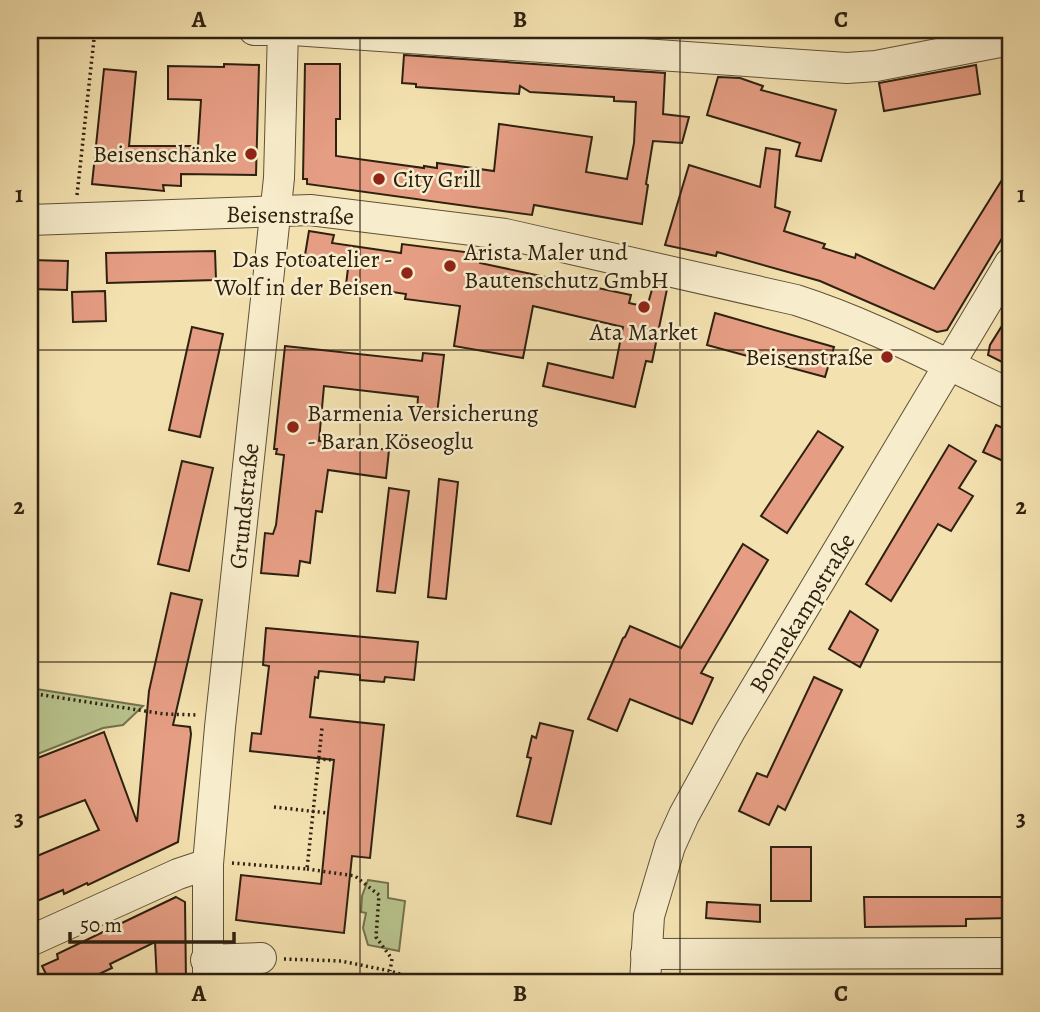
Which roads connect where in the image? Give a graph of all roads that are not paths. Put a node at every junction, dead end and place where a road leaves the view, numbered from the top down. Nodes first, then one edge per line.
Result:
1 (254, 30) edge
2 (267, 30) edge
3 (283, 30) edge
4 (293, 30) edge
5 (1010, 40) edge
6 (616, 41) edge
7 (921, 43) edge
8 (275, 212) junction
9 (30, 220) edge
10 (1010, 263) edge
11 (948, 364) junction
12 (1010, 394) edge
13 (209, 862) junction
14 (30, 940) edge
15 (1010, 953) edge
16 (261, 958) road end
17 (645, 968) edge
18 (207, 971) edge

1 - 2 street
3 - 8 street, Grundstraße
4 - 6 street
5 - 7 street
6 - 7 street
8 - 9 street, Beisenstraße
8 - 11 street, Beisenstraße
8 - 13 street, Grundstraße
10 - 11 street, Bonnekampstraße
11 - 12 street, Beisenstraße
11 - 17 street, Bonnekampstraße
13 - 14 street
13 - 18 street, Grundstraße
15 - 17 street
16 - 18 street

